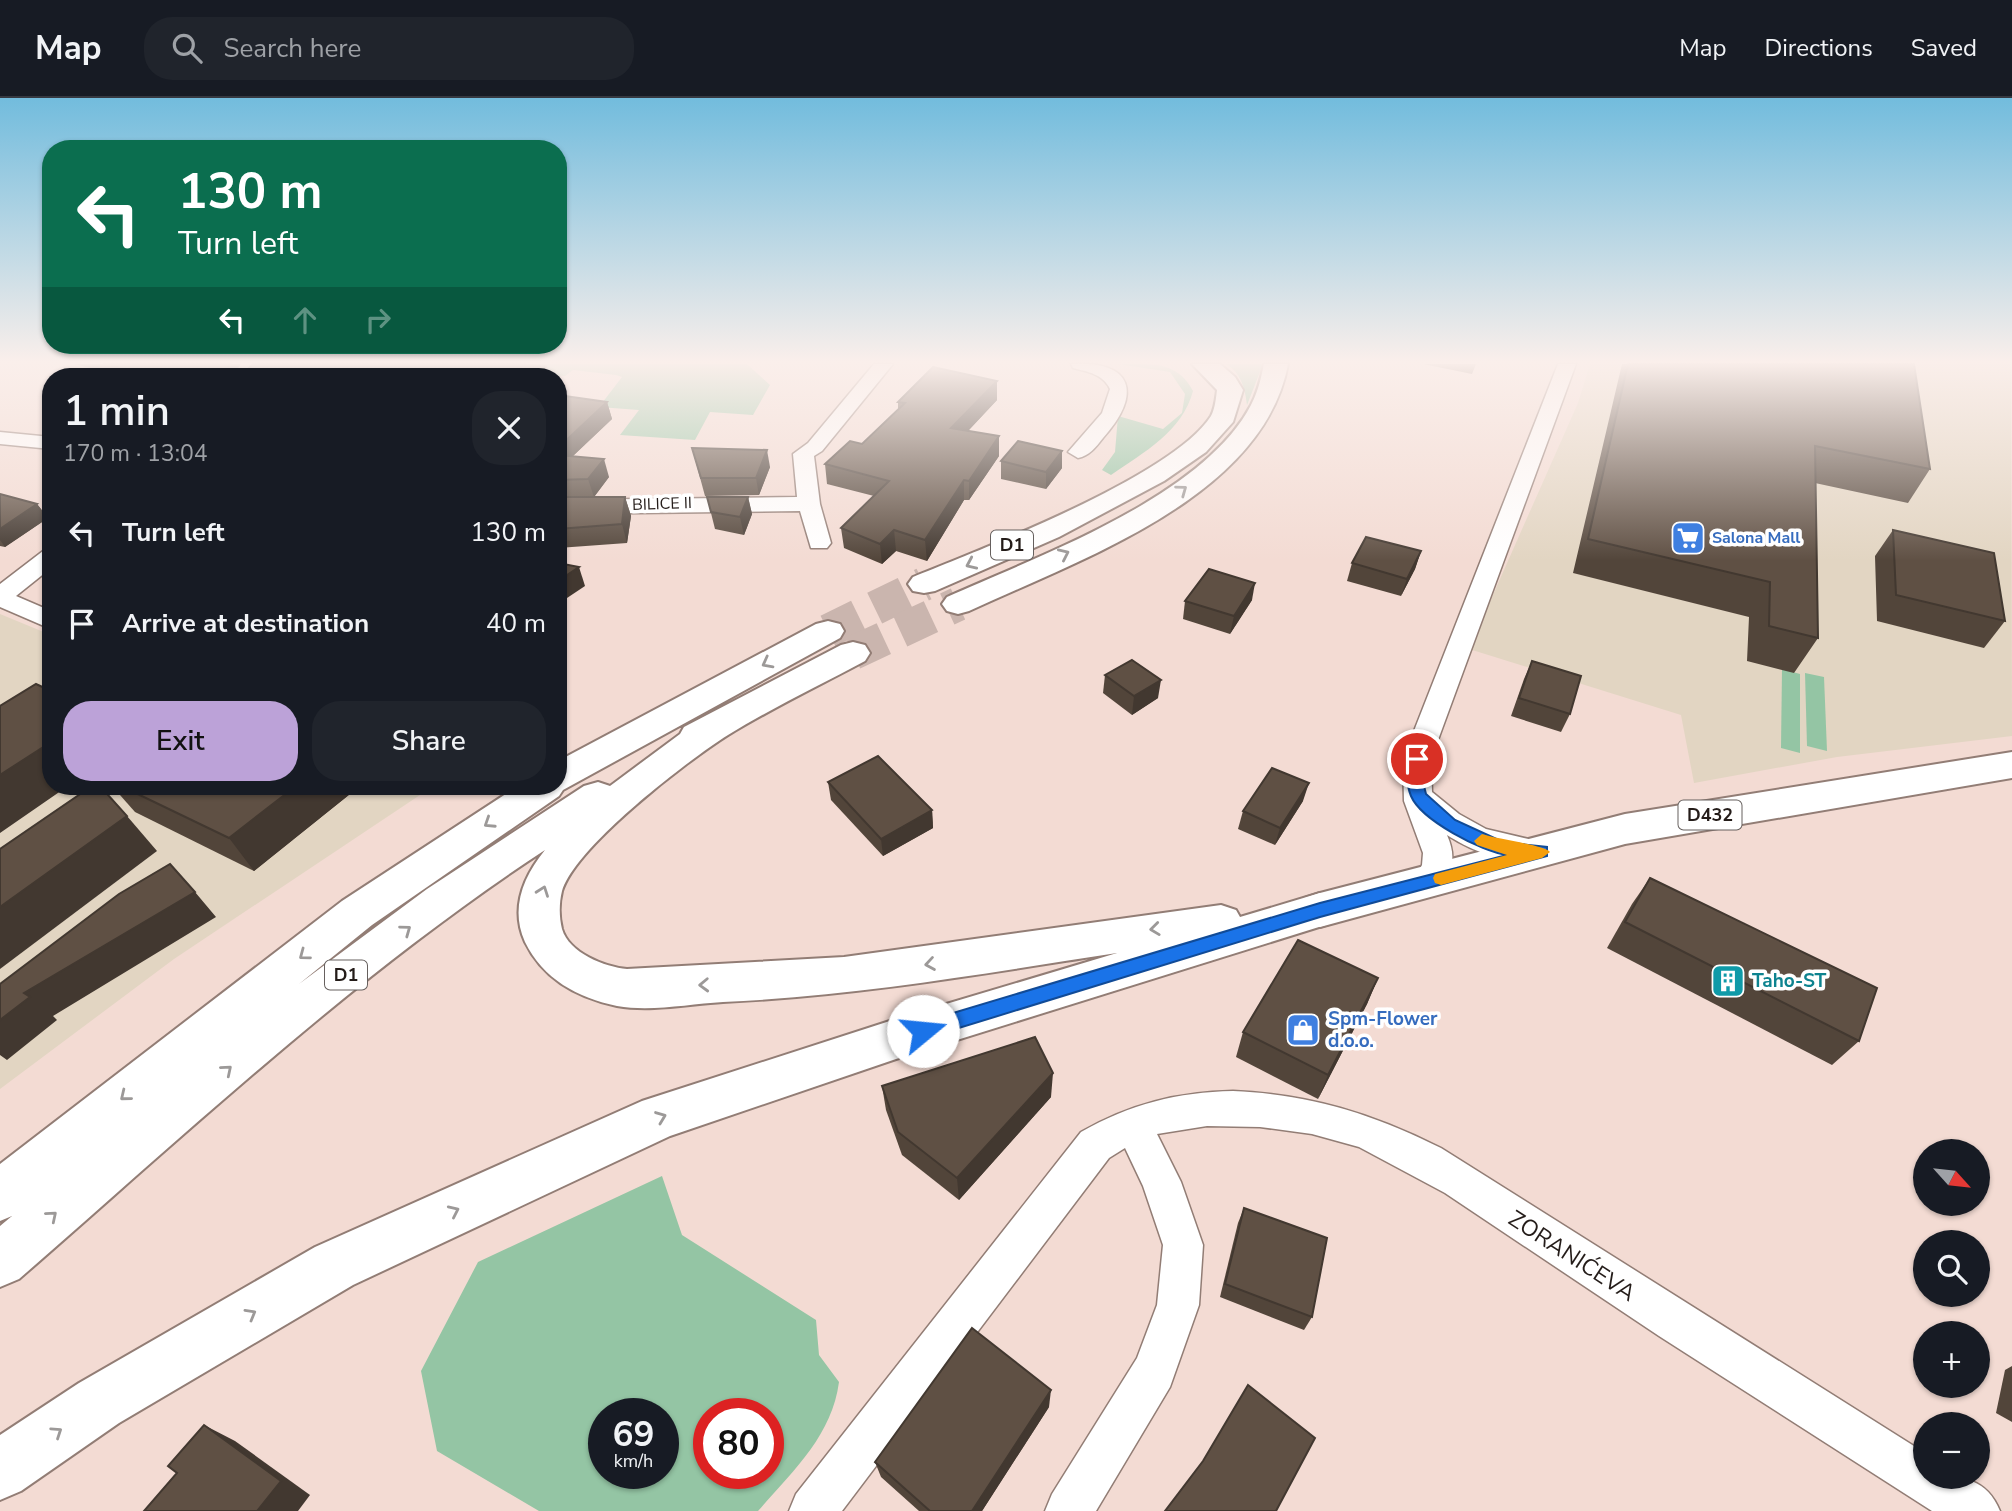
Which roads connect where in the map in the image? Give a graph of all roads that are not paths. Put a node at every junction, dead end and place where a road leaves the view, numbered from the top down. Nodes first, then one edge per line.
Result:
1 (830, 430) edge
2 (1102, 430) edge
3 (1211, 430) edge
4 (1248, 430) edge
5 (1542, 430) edge
6 (0, 438) edge
7 (42, 442) edge
8 (1078, 452) dead end
9 (809, 504) junction
10 (567, 508) edge
11 (819, 543) dead end
12 (42, 563) edge
13 (924, 584) tunnel mouth
14 (0, 597) edge
15 (958, 604) tunnel mouth
16 (42, 617) edge
17 (718, 724) junction
18 (2012, 765) edge
19 (567, 773) edge
20 (533, 795) edge
21 (1419, 796) junction
22 (1542, 852) junction
23 (1429, 881) junction
24 (1320, 910) junction
25 (1133, 1125) junction
26 (0, 1196) edge
27 (0, 1260) edge
28 (0, 1470) edge
29 (814, 1511) edge
30 (1069, 1511) edge
31 (1976, 1511) edge

1 - 9 street
2 - 8 street
3 -> 13 main road, D1
15 -> 4 main road, D1
5 - 21 street
6 - 7 street
9 - 10 street, BILICE II
9 - 11 street
12 - 14 street
14 - 16 street
17 -> 19 main road, D1
24 -> 17 main road
27 -> 17 main road, D1
18 - 22 main road, D432
20 -> 26 main road, D1
21 - 22 street
21 - 23 street
22 - 23 main road, D432
23 - 24 main road, D432
28 -> 24 main road
25 - 29 street, ZORANIĆEVA
25 - 30 street
25 - 31 street, ZORANIĆEVA

